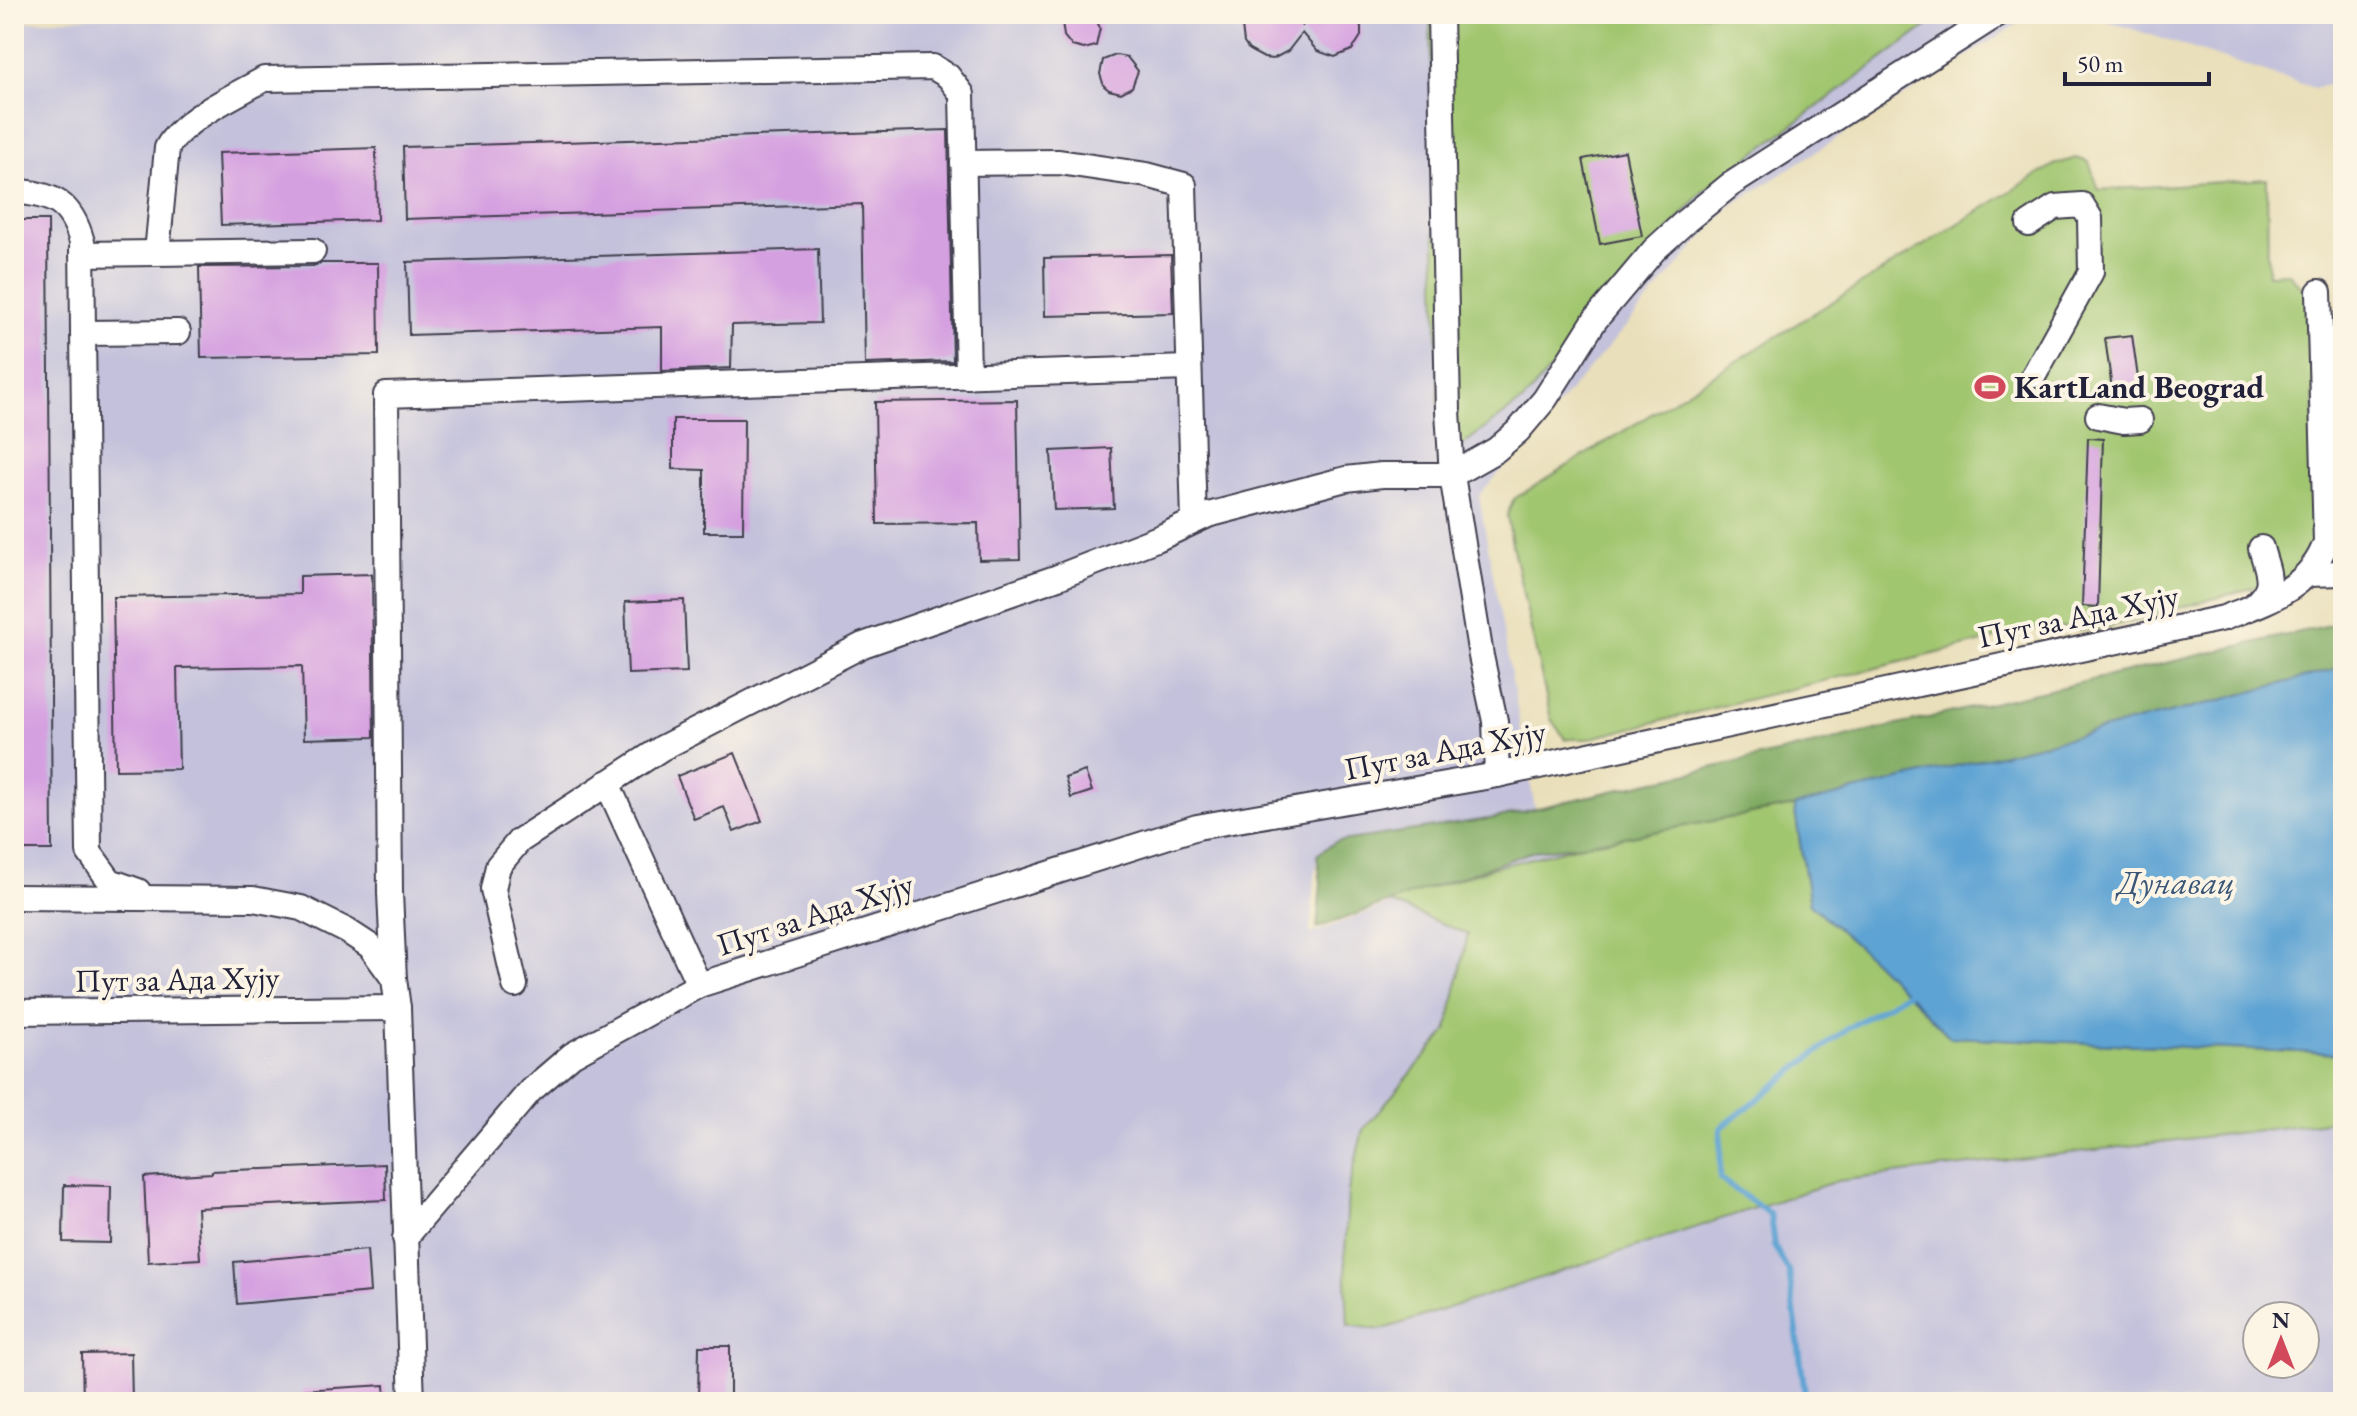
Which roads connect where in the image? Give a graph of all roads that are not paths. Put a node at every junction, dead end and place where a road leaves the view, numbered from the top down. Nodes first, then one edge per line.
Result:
1 (1440, 14) edge
2 (1998, 14) edge
3 (963, 163) junction
4 (14, 191) edge
5 (2029, 224) dead end
6 (313, 251) dead end
7 (157, 253) junction
8 (82, 254) junction
9 (2319, 292) dead end
10 (178, 332) dead end
11 (83, 333) junction
12 (1188, 368) junction
13 (2034, 375) dead end
14 (968, 376) junction
15 (2098, 416) dead end
16 (2140, 420) dead end
17 (1452, 475) junction
18 (1194, 521) junction
19 (2261, 548) dead end
20 (2343, 573) edge
21 (2308, 574) junction
22 (2252, 607) junction
23 (1497, 775) junction
24 (607, 783) junction
25 (152, 896) junction
26 (14, 897) edge
27 (394, 979) junction
28 (515, 985) dead end
29 (699, 985) junction
30 (398, 1008) junction
31 (14, 1012) edge
32 (405, 1238) junction
33 (412, 1402) edge

1 - 17 lane
2 - 17 lane
3 - 7 lane
3 - 12 lane
3 - 14 lane
4 - 8 lane
5 - 13 lane
6 - 7 lane
7 - 8 lane
8 - 11 lane
9 - 21 lane, Пут за Ада Хују
10 - 11 lane
11 - 25 lane
12 - 14 lane
12 - 18 lane
14 - 27 lane
15 - 16 lane
17 - 18 lane
17 - 23 lane
18 - 24 lane
19 - 22 lane
20 - 21 lane
21 - 22 lane, Пут за Ада Хују
22 - 23 lane, Пут за Ада Хују
23 - 29 lane, Пут за Ада Хују
24 - 28 lane
24 - 29 lane
25 - 26 lane
25 - 27 lane
27 - 30 lane
29 - 32 lane, Пут за Ада Хују
30 - 31 lane, Пут за Ада Хују
30 - 32 lane
32 - 33 lane

